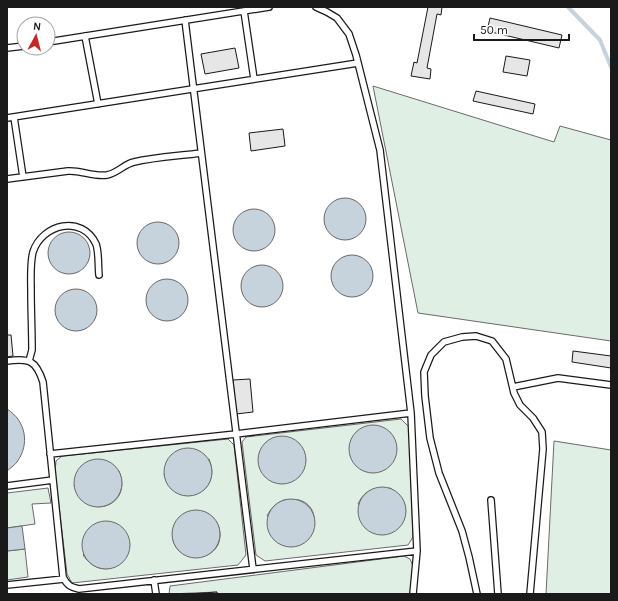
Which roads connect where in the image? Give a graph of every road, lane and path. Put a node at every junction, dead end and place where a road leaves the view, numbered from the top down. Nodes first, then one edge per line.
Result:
1 (269, 7) edge
2 (316, 7) edge
3 (244, 11) junction
4 (185, 20) junction
5 (85, 36) junction
6 (56, 41) edge
7 (358, 63) junction
8 (254, 79) junction
9 (193, 89) junction
10 (98, 104) junction
11 (14, 117) junction
12 (7, 118) edge
13 (201, 153) junction
14 (23, 177) junction
15 (7, 179) edge
16 (99, 274) dead end
17 (7, 361) edge
18 (29, 361) junction
19 (611, 385) edge
20 (513, 387) junction
21 (411, 413) junction
22 (236, 434) junction
23 (50, 454) junction
24 (53, 480) junction
25 (7, 486) edge
26 (491, 500) dead end
27 (417, 551) junction
28 (253, 569) junction
29 (64, 579) junction
30 (154, 580) junction
31 (7, 585) edge
32 (156, 594) edge
33 (413, 594) edge
34 (477, 594) edge
35 (498, 594) edge
36 (530, 594) edge

1 - 3 lane
2 - 7 lane
3 - 4 lane
3 - 8 lane
4 - 5 lane
4 - 9 lane
5 - 6 lane
5 - 10 lane
7 - 8 lane
7 - 21 lane
8 - 9 lane
9 - 10 lane
9 - 13 lane
10 - 11 lane
11 - 12 lane
11 - 14 lane
13 - 14 lane
13 - 22 lane
14 - 15 lane
16 - 18 lane
17 - 18 lane
18 - 23 lane
19 - 20 lane
20 - 34 lane
20 - 36 lane
21 - 22 lane
21 - 27 lane
22 - 23 lane
22 - 28 lane
23 - 24 lane
24 - 25 lane
24 - 29 lane
26 - 35 lane
27 - 28 lane
27 - 33 lane
28 - 30 lane
29 - 30 lane
29 - 31 lane
30 - 32 lane

